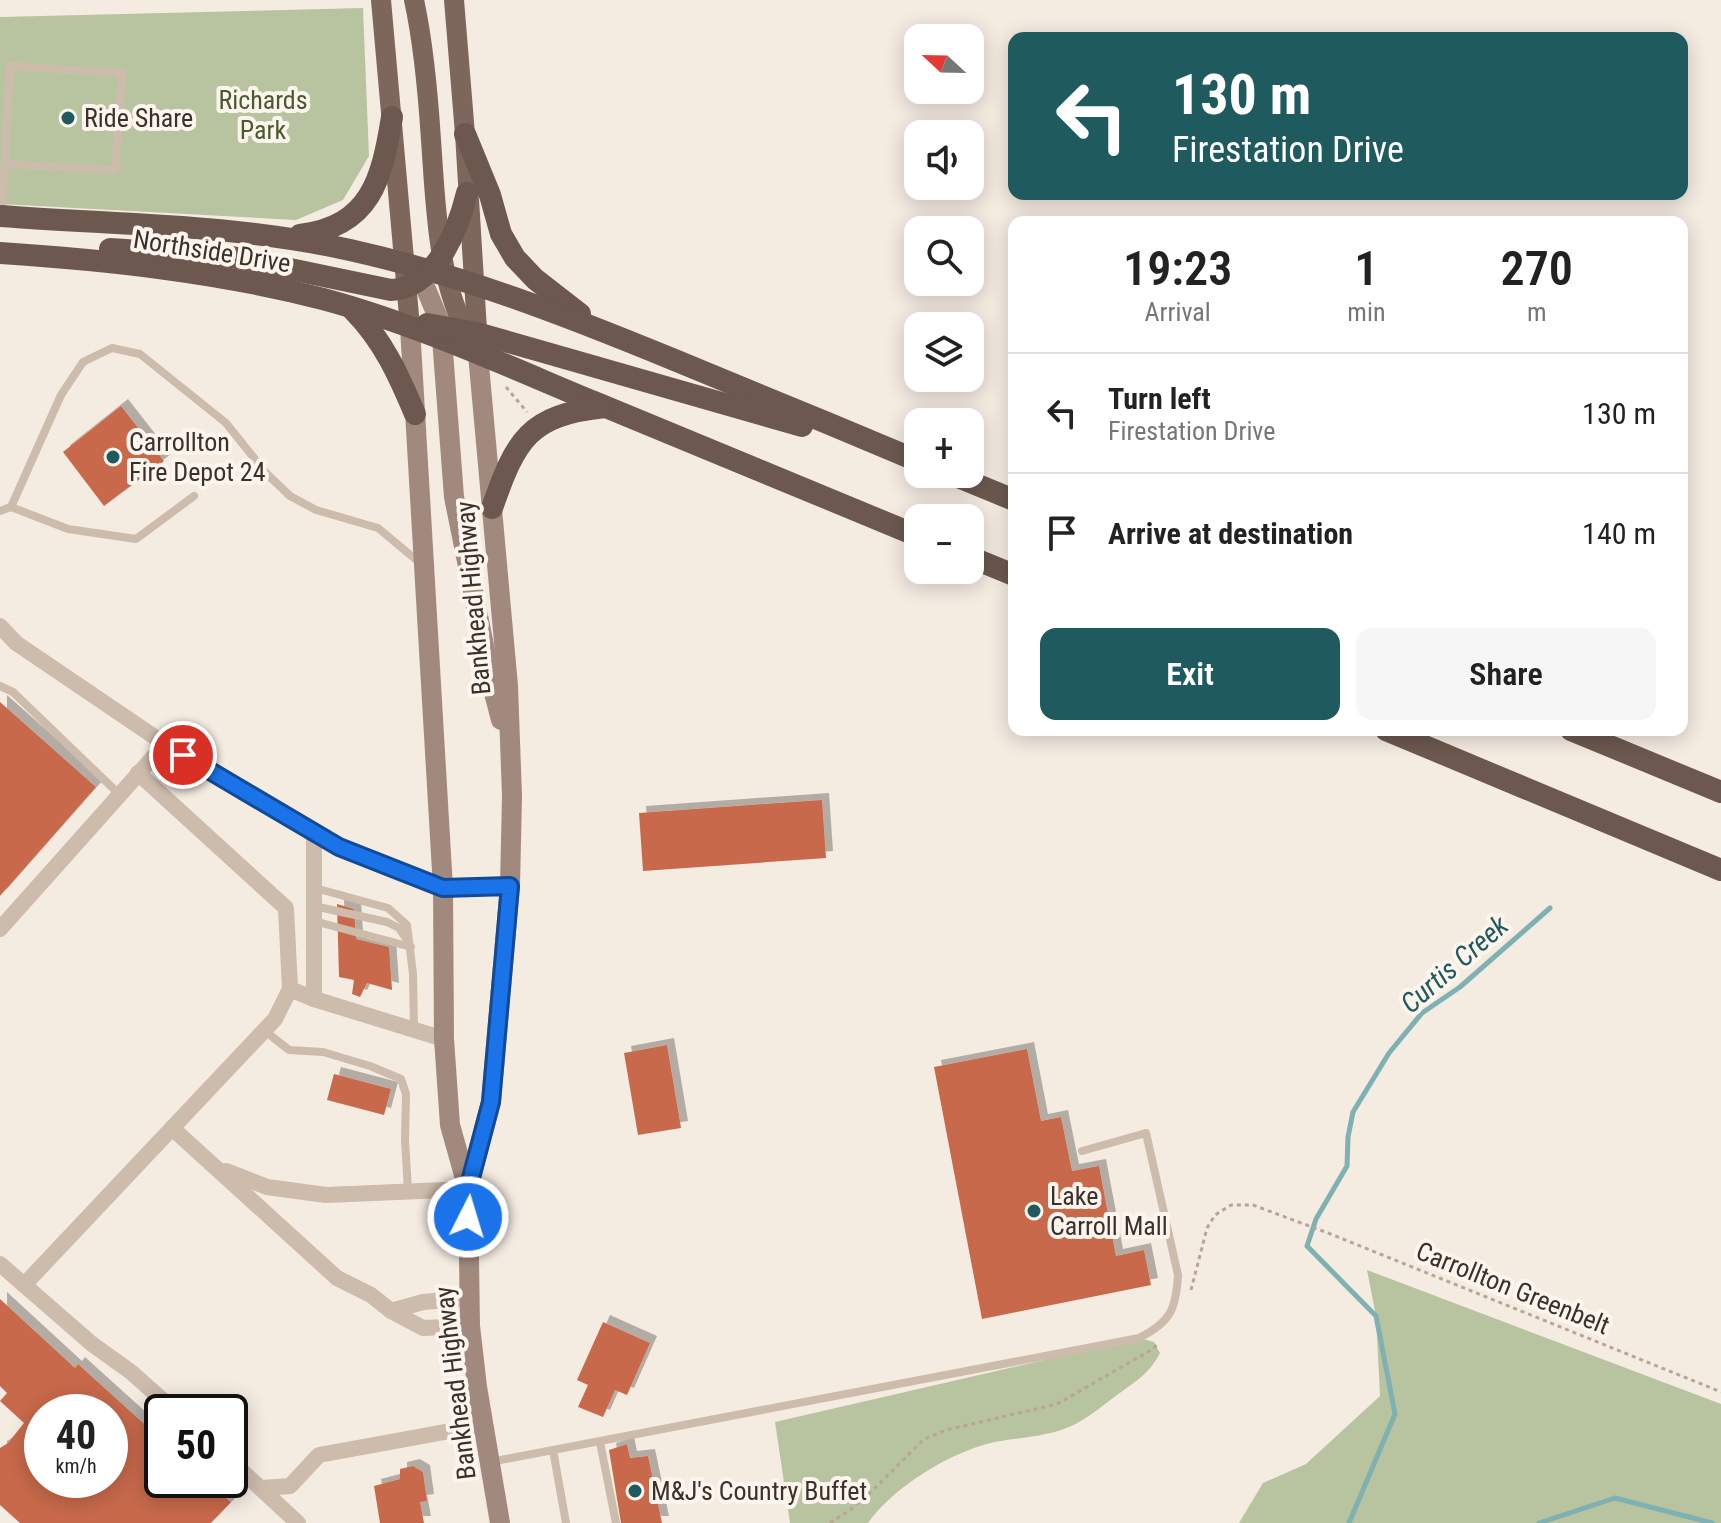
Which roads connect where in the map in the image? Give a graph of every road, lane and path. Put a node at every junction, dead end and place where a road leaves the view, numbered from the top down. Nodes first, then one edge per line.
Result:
1 (381, 0) edge
2 (414, 0) edge
3 (454, 0) edge
4 (392, 117) junction
5 (465, 134) junction
6 (5, 164) junction
7 (467, 193) junction
8 (1, 216) edge
9 (282, 237) junction
10 (0, 253) edge
11 (49, 256) junction
12 (425, 272) junction
13 (473, 283) junction
14 (349, 307) junction
15 (410, 327) junction
16 (600, 330) junction
17 (442, 332) junction
18 (473, 339) junction
19 (505, 386) dead end
20 (605, 407) junction
21 (415, 414) junction
22 (534, 419) dead end
23 (904, 455) edge
24 (904, 456) edge
25 (984, 488) edge
26 (194, 496) dead end
27 (1008, 498) edge
28 (11, 507) junction
29 (492, 508) junction
30 (0, 511) edge
31 (904, 530) edge
32 (984, 563) edge
33 (424, 566) junction
34 (1008, 573) edge
35 (0, 626) edge
36 (0, 686) edge
37 (1400, 736) edge
38 (1586, 736) edge
39 (165, 744) junction
40 (511, 771) junction
41 (138, 773) junction
42 (1721, 792) edge
43 (119, 794) junction
44 (314, 833) junction
45 (1721, 870) edge
46 (510, 886) junction
47 (314, 888) junction
48 (443, 888) junction
49 (314, 914) junction
50 (0, 929) edge
51 (411, 947) junction
52 (290, 989) junction
53 (314, 999) junction
54 (264, 1030) junction
55 (414, 1030) junction
56 (444, 1039) junction
57 (172, 1128) junction
58 (1082, 1151) dead end
59 (213, 1166) junction
60 (468, 1189) junction
61 (408, 1190) junction
62 (1291, 1219) dead end
63 (0, 1264) edge
64 (24, 1285) junction
65 (468, 1298) junction
66 (391, 1311) junction
67 (470, 1326) junction
68 (1721, 1392) edge
69 (154, 1394) edge
70 (483, 1425) junction
71 (600, 1442) junction
72 (553, 1450) junction
73 (489, 1462) junction
74 (248, 1476) edge
75 (262, 1488) junction
76 (298, 1523) edge
77 (500, 1523) edge
78 (566, 1523) edge
79 (616, 1523) edge

1 - 4 main road, Bankhead Highway
2 - 12 main road
3 - 5 main road, Bankhead Highway
4 - 9 highway
4 - 12 main road, Bankhead Highway
5 - 7 main road, Bankhead Highway
5 - 16 highway
6 - 6 lane
6 - 8 lane
7 - 12 highway
7 - 13 main road, Bankhead Highway
8 - 9 highway, Northside Drive
9 - 12 highway, Northside Drive
10 - 11 highway, Northside Drive
11 - 12 highway
11 - 14 highway, Northside Drive
12 - 13 highway
12 - 15 main road, Bankhead Highway
12 - 17 main road
12 - 18 main road
13 - 16 highway
13 - 18 main road, Bankhead Highway
14 - 15 highway, Northside Drive
14 - 21 highway
15 - 17 highway, Northside Drive
15 - 21 main road, Bankhead Highway
16 - 23 highway
17 - 18 highway, Northside Drive
17 - 40 main road
18 - 20 highway
18 - 24 highway
18 - 29 main road, Bankhead Highway
19 - 22 path
20 - 29 highway
20 - 31 highway
21 - 33 main road, Bankhead Highway
25 - 27 highway
26 - 28 lane
28 - 30 lane
28 - 33 lane
29 - 40 main road, Bankhead Highway
32 - 34 highway
33 - 48 main road, Bankhead Highway
35 - 39 street
36 - 43 lane
37 - 45 highway
38 - 42 highway
39 - 41 street
39 - 44 street
40 - 46 main road, Bankhead Highway
41 - 43 street
41 - 52 street
43 - 50 street
44 - 47 street
44 - 48 street
46 - 48 street
46 - 60 main road, Bankhead Highway
47 - 49 street
47 - 51 lane
48 - 56 main road, Bankhead Highway
49 - 51 lane
49 - 51 lane
49 - 53 street
51 - 55 lane
52 - 53 street
52 - 54 street
53 - 55 street
54 - 57 street
54 - 61 lane
55 - 56 street
56 - 60 main road, Bankhead Highway
57 - 59 street
57 - 64 street
58 - 71 lane
59 - 61 street
59 - 66 street
60 - 61 street
60 - 65 main road, Bankhead Highway
62 - 68 path, Carrollton Greenbelt
63 - 64 street
64 - 69 street
65 - 66 street
65 - 67 main road, Bankhead Highway
66 - 67 street
67 - 70 main road, Bankhead Highway
70 - 73 main road, Bankhead Highway
70 - 75 street
71 - 72 lane
71 - 79 lane
72 - 73 lane
72 - 78 lane
73 - 77 main road, Bankhead Highway
74 - 75 street
75 - 76 street

